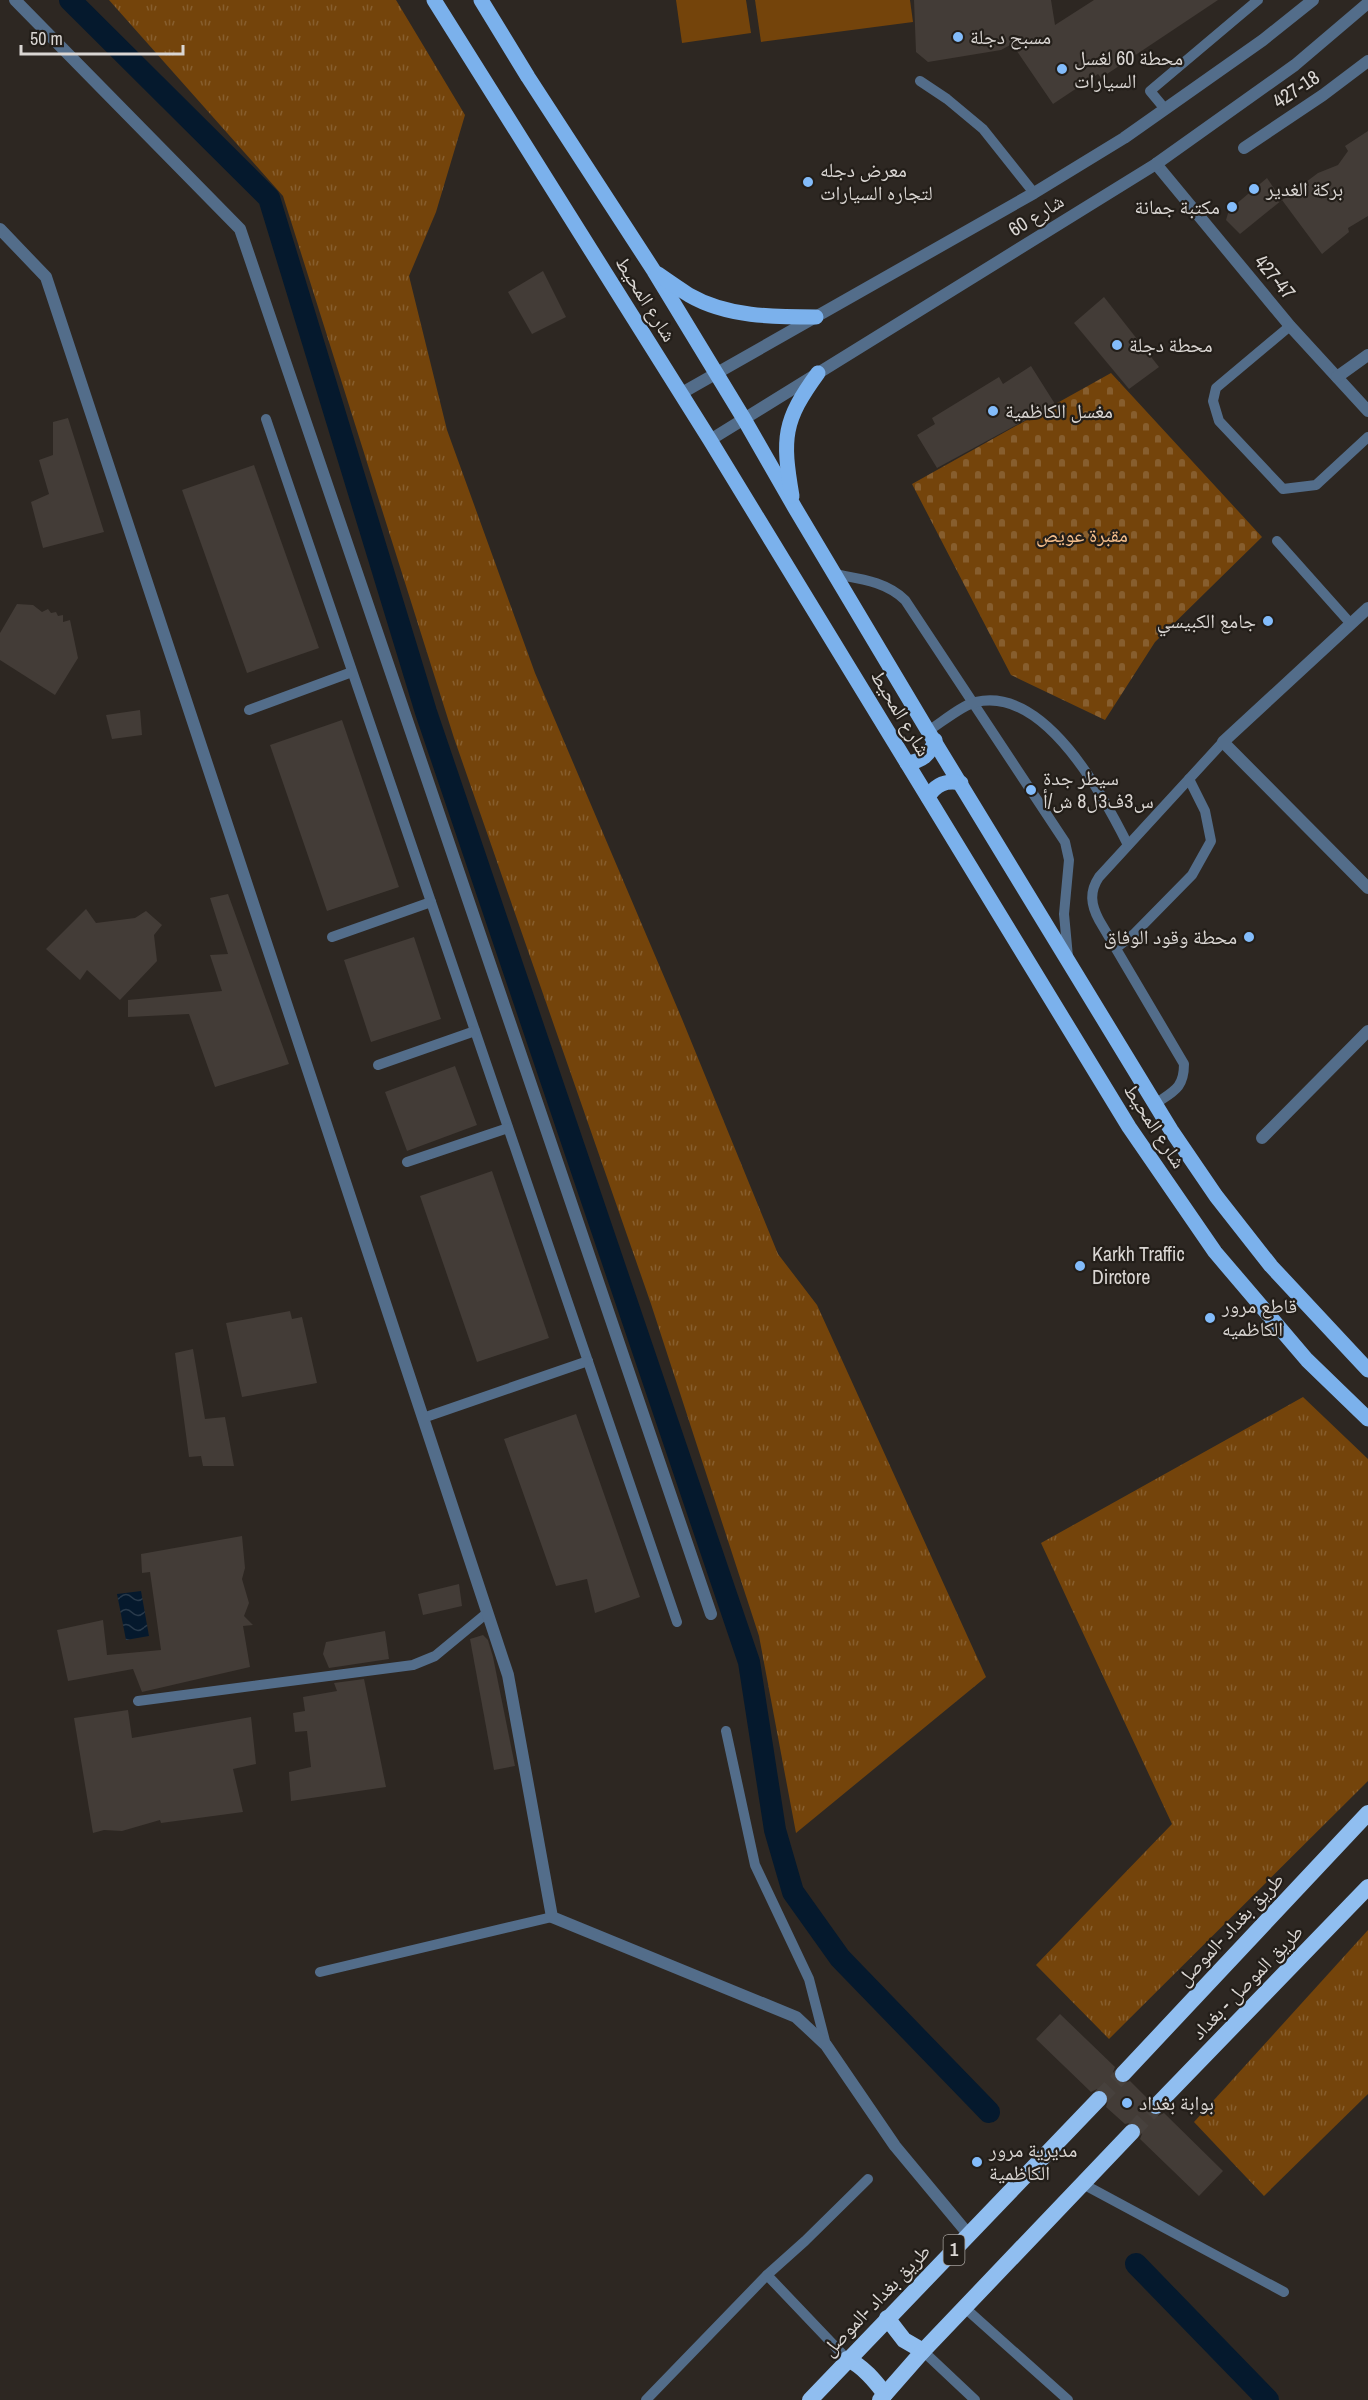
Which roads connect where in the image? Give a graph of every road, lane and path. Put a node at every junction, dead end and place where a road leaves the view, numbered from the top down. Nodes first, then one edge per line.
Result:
1 (15, 0) edge
2 (434, 0) edge
3 (481, 0) edge
4 (1258, 0) edge
5 (1313, 0) edge
6 (1368, 3) edge
7 (1368, 61) edge
8 (920, 81) dead end
9 (1165, 109) junction
10 (1244, 148) dead end
11 (1156, 164) junction
12 (1034, 193) junction
13 (0, 229) edge
14 (654, 271) junction
15 (816, 317) junction
16 (1290, 326) junction
17 (1368, 355) edge
18 (818, 373) junction
19 (715, 374) junction
20 (1337, 377) junction
21 (681, 394) junction
22 (1368, 411) edge
23 (266, 419) dead end
24 (744, 419) junction
25 (1368, 437) edge
26 (710, 440) junction
27 (795, 508) junction
28 (1277, 541) dead end
29 (834, 574) junction
30 (1368, 608) edge
31 (1351, 624) junction
32 (352, 672) junction
33 (974, 702) junction
34 (249, 710) dead end
35 (931, 736) junction
36 (1223, 742) junction
37 (907, 763) junction
38 (1189, 779) junction
39 (961, 783) junction
40 (928, 797) junction
41 (1128, 845) junction
42 (1368, 888) edge
43 (431, 902) junction
44 (332, 938) dead end
45 (1116, 948) junction
46 (1068, 960) junction
47 (475, 1031) junction
48 (1368, 1031) edge
49 (378, 1065) dead end
50 (1155, 1104) junction
51 (508, 1128) junction
52 (1262, 1138) dead end
53 (407, 1162) dead end
54 (588, 1361) junction
55 (1368, 1370) edge
56 (423, 1418) junction
57 (1368, 1419) edge
58 (487, 1613) junction
59 (711, 1614) dead end
60 (677, 1622) dead end
61 (138, 1701) dead end
62 (726, 1731) dead end
63 (1368, 1813) edge
64 (1368, 1887) edge
65 (552, 1917) junction
66 (320, 1972) dead end
67 (826, 2045) junction
68 (1123, 2074) tunnel mouth
69 (1099, 2099) tunnel mouth
70 (1156, 2106) tunnel mouth
71 (1132, 2132) tunnel mouth
72 (868, 2179) dead end
73 (1083, 2184) junction
74 (969, 2235) junction
75 (767, 2274) junction
76 (1284, 2292) dead end
77 (964, 2308) junction
78 (887, 2318) junction
79 (923, 2351) junction
80 (847, 2359) junction
81 (883, 2397) edge
82 (646, 2400) edge
83 (810, 2400) edge
84 (975, 2400) edge
85 (1068, 2400) edge

1 - 59 street
2 - 21 main road, شارع المحيط
3 - 14 main road, شارع المحيط
4 - 9 lane
5 - 9 street, شارع 60
6 - 11 street, شارع 60
7 - 10 street, 427-18
8 - 12 lane
9 - 12 street, شارع 60
11 - 16 street, 427-47
11 - 18 street, شارع 60
12 - 15 street, شارع 60
13 - 56 street
14 - 15 main road
14 - 19 main road, شارع المحيط
15 - 19 street, شارع 60
16 - 20 street, 427-47
16 - 25 lane
17 - 20 street
18 - 24 street, شارع 60
18 - 27 main road
19 - 21 street, شارع 60
19 - 24 main road, شارع المحيط
20 - 22 street, 427-47
21 - 26 main road, شارع المحيط
23 - 32 lane
24 - 26 street, شارع 60
24 - 27 main road, شارع المحيط
26 - 37 main road, شارع المحيط
27 - 29 main road, شارع المحيط
28 - 31 lane
29 - 33 lane
29 - 35 main road, شارع المحيط
30 - 31 street
31 - 36 street
32 - 34 lane
32 - 43 lane
33 - 35 lane
33 - 41 lane
33 - 46 lane
35 - 37 main road
35 - 39 main road, شارع المحيط
36 - 38 lane
36 - 42 street
37 - 40 main road, شارع المحيط
38 - 41 lane
38 - 45 lane
39 - 40 main road
39 - 46 main road, شارع المحيط
40 - 57 main road, شارع المحيط
41 - 45 lane
43 - 44 lane
43 - 47 lane
45 - 50 lane
46 - 50 main road, شارع المحيط
47 - 49 lane
47 - 51 lane
48 - 52 street
50 - 55 main road, شارع المحيط
51 - 53 lane
51 - 54 lane
54 - 56 lane
54 - 60 lane
56 - 58 street
58 - 61 lane
58 - 65 street
62 - 67 lane
63 - 68 highway, طريق بغداد -الموصل
64 - 70 highway, طريق الموصل - بغداد
65 - 66 lane
65 - 67 street
67 - 74 street
69 - 74 highway, طريق بغداد -الموصل / 1
71 - 73 highway
72 - 75 lane
73 - 76 lane
73 - 77 highway
74 - 78 highway, طريق بغداد -الموصل / 1
75 - 80 lane
75 - 82 lane
77 - 79 highway
77 - 85 lane
78 - 79 highway
78 - 80 highway, طريق بغداد -الموصل / 1
79 - 81 highway
79 - 84 lane
80 - 81 highway
80 - 83 highway, طريق بغداد -الموصل / 1

